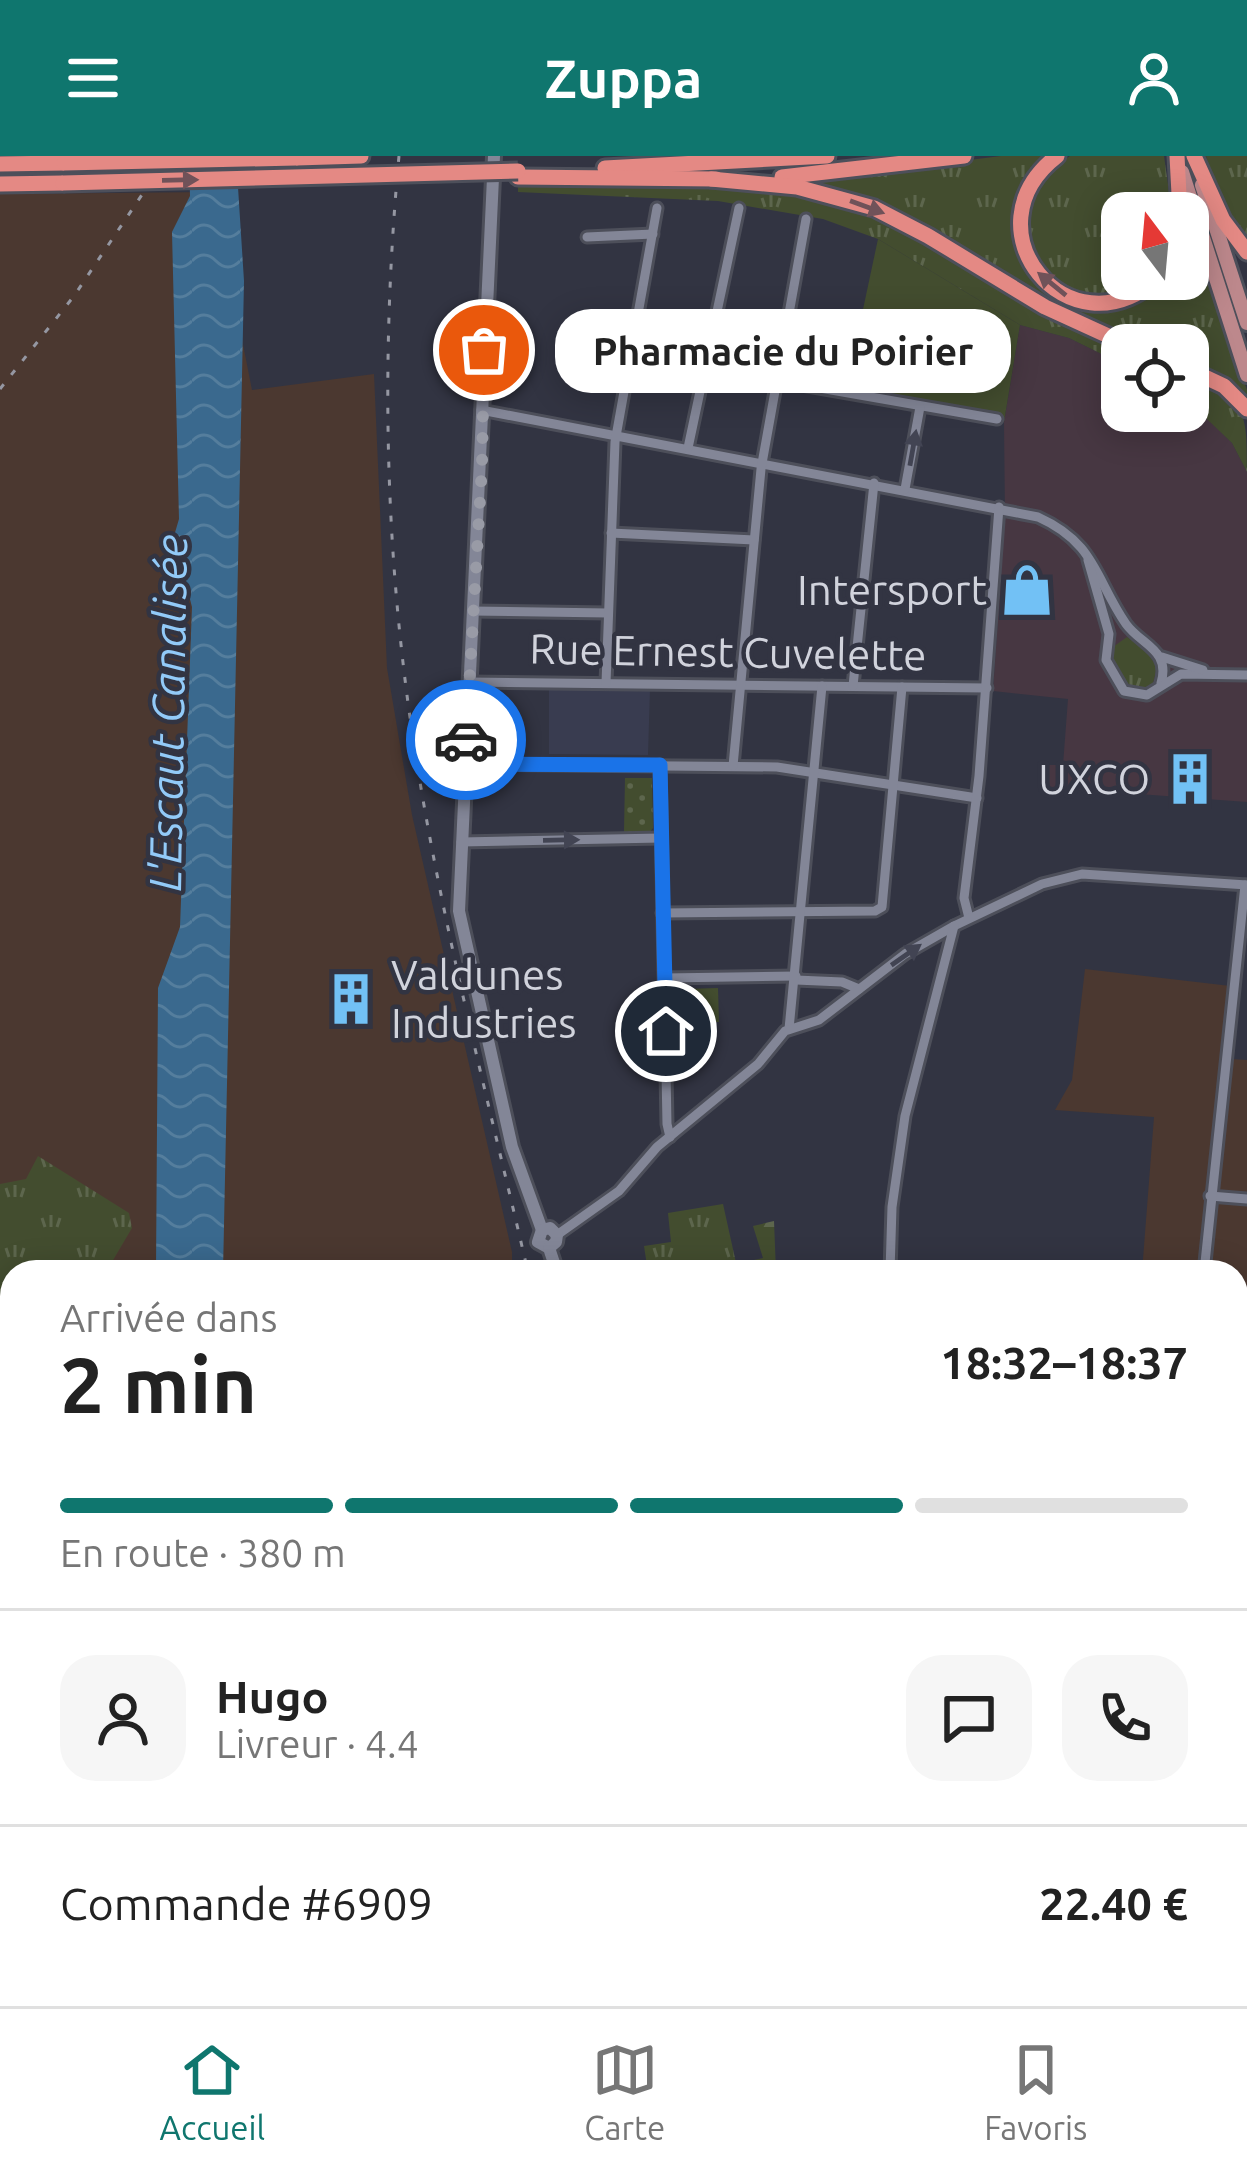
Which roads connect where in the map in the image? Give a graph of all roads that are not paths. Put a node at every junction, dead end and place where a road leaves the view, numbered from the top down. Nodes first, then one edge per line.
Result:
1 (361, 156) edge
2 (494, 156) edge
3 (827, 156) edge
4 (964, 156) edge
5 (1057, 156) edge
6 (1177, 156) edge
7 (1194, 156) edge
8 (0, 164) edge
9 (518, 174) junction
10 (711, 179) junction
11 (0, 184) edge
12 (1179, 192) edge
13 (657, 208) dead end
14 (739, 208) dead end
15 (806, 219) dead end
16 (652, 234) junction
17 (586, 237) dead end
18 (1247, 253) edge
19 (1113, 300) edge
20 (1247, 323) edge
21 (1101, 333) edge
22 (630, 355) junction
23 (704, 369) junction
24 (1247, 375) edge
25 (1209, 380) edge
26 (776, 382) junction
27 (920, 407) junction
28 (1247, 409) edge
29 (481, 410) junction
30 (998, 419) dead end
31 (615, 435) junction
32 (688, 448) junction
33 (762, 462) junction
34 (874, 484) junction
35 (905, 489) junction
36 (994, 506) junction
37 (611, 533) junction
38 (754, 540) junction
39 (1086, 554) junction
40 (472, 611) junction
41 (608, 613) junction
42 (1131, 631) junction
43 (1109, 640) junction
44 (1159, 655) junction
45 (1208, 671) junction
46 (1247, 675) edge
47 (469, 682) junction
48 (606, 683) junction
49 (1161, 683) junction
50 (741, 685) junction
51 (822, 686) junction
52 (854, 686) junction
53 (902, 687) junction
54 (986, 688) junction
55 (465, 764) junction
56 (660, 765) junction
57 (733, 766) junction
58 (814, 772) junction
59 (895, 784) junction
60 (977, 798) junction
61 (661, 838) junction
62 (461, 842) junction
63 (1246, 885) edge
64 (802, 911) junction
65 (662, 913) junction
66 (969, 918) junction
67 (954, 926) junction
68 (664, 978) junction
69 (796, 978) junction
70 (859, 989) junction
71 (1233, 996) junction
72 (1247, 997) edge
73 (789, 1029) junction
74 (670, 1137) junction
75 (1210, 1196) junction
76 (1247, 1199) edge
77 (542, 1230) junction
78 (556, 1234) junction
79 (549, 1249) junction
80 (553, 1260) edge
81 (890, 1260) edge
82 (1205, 1260) edge

1 - 8 highway, bridge
2 - 29 street
3 - 9 highway
4 - 10 highway
19 -> 5 highway
6 - 12 highway
6 - 24 main road
7 - 18 highway
7 - 20 main road
9 - 10 highway
11 -> 9 highway, bridge
10 -> 21 highway
13 - 16 street
14 - 23 street
15 - 26 street
16 - 17 street
16 - 22 street
22 - 23 street
22 - 31 street
23 - 26 street
23 - 32 street
25 - 28 highway
26 - 27 street
26 - 33 street
27 - 30 street
35 -> 27 street
29 - 31 street
29 - 40 street
31 - 32 street
31 - 37 street
32 - 33 street
33 - 34 street
33 - 38 street
34 - 35 street
34 - 52 street
35 - 36 street
36 - 39 street
36 - 54 street
37 - 38 street
37 - 41 street
38 - 50 street
39 - 42 street
39 - 43 street
40 - 41 street
40 - 47 street
41 - 48 street
42 - 43 street
42 - 44 street
43 - 49 street
44 - 45 street
44 - 49 street
45 - 46 street
45 - 49 street
47 - 48 street, Rue Ernest Cuvelette
47 - 55 street
48 - 50 street, Rue Ernest Cuvelette
50 - 51 street, Rue Ernest Cuvelette
50 - 57 street
51 - 52 street, Rue Ernest Cuvelette
51 - 58 street
52 - 53 street, Rue Ernest Cuvelette
53 - 54 street, Rue Ernest Cuvelette
53 - 59 street
54 - 60 street
55 - 56 street
55 - 62 street
56 - 57 street
56 - 61 street
57 - 58 street
58 - 59 street
58 - 64 street
59 - 60 street
59 - 64 street
60 - 66 street
62 -> 61 street
61 - 65 street
62 - 77 street
63 - 66 street
63 - 71 street
64 - 65 street
64 - 69 street
65 - 68 street
66 - 67 street
70 -> 67 street
67 - 81 street
68 - 69 street
68 - 74 street
69 - 70 street
69 - 73 street
70 - 73 street
71 - 72 street
71 - 75 street
73 - 74 street
74 - 78 street
75 - 76 street
75 - 82 street
77 - 78 street
77 - 79 street
78 - 79 street
79 - 80 street

